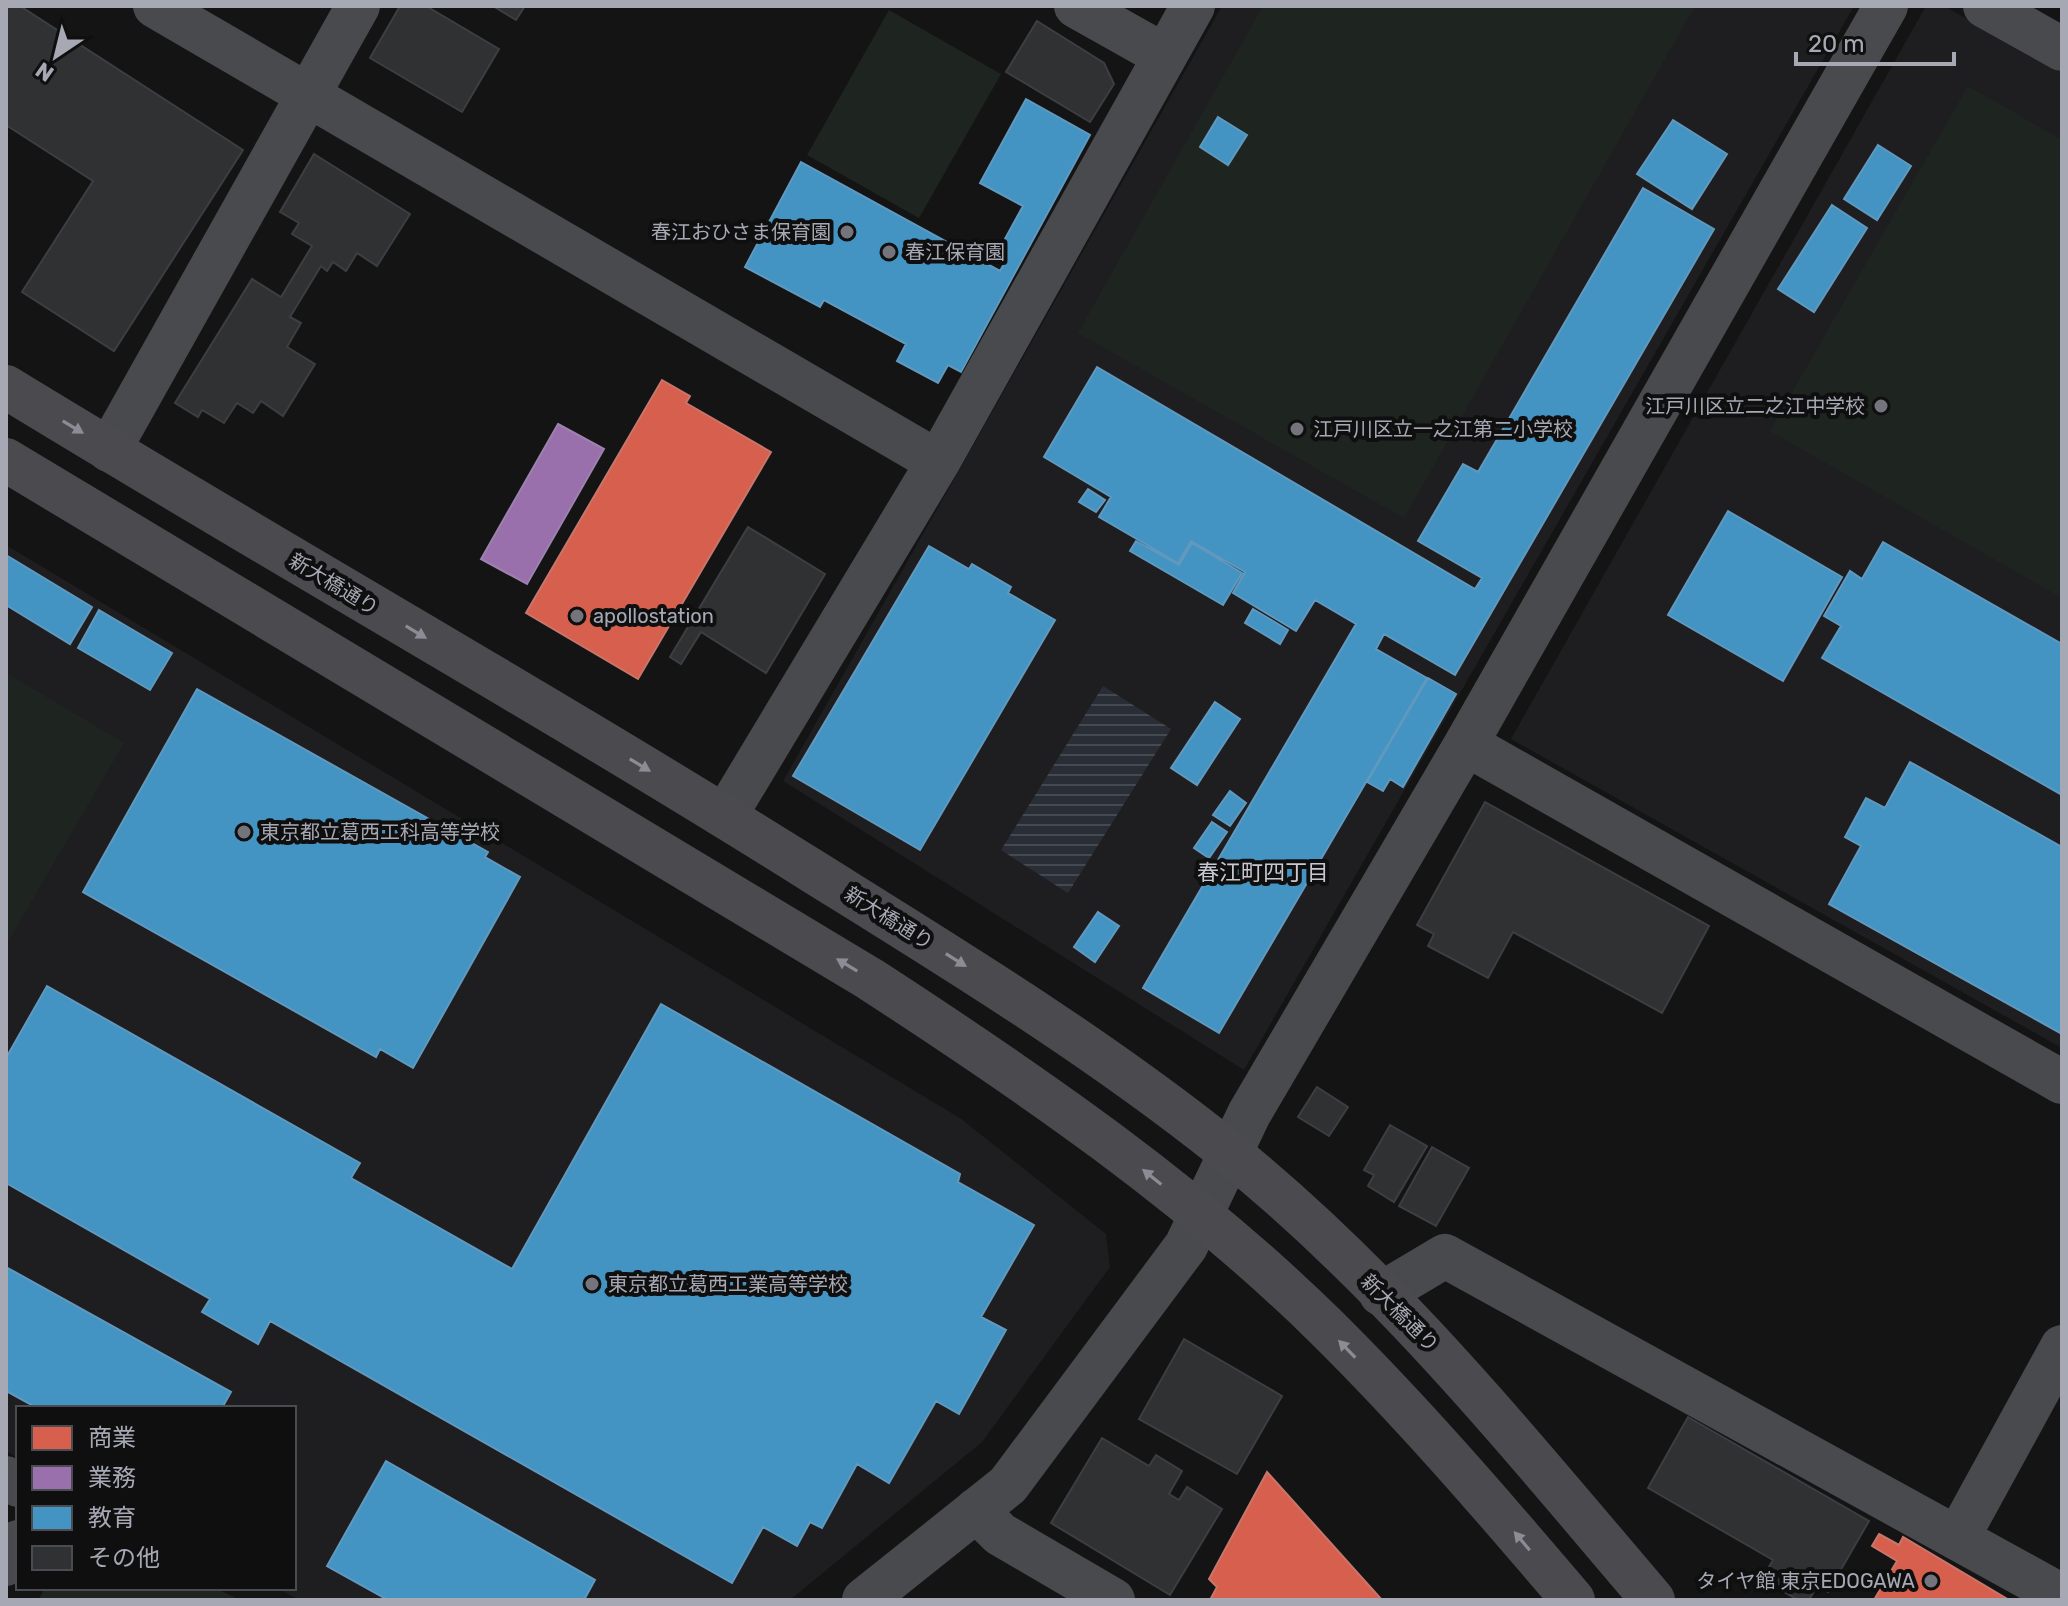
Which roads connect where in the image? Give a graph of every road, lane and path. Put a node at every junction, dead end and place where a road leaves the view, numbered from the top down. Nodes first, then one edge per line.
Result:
1 (155, 6) edge
2 (358, 6) edge
3 (1076, 6) edge
4 (1193, 6) edge
5 (1886, 6) edge
6 (1985, 6) edge
7 (2062, 49) edge
8 (1165, 56) junction
9 (309, 93) junction
10 (6, 387) edge
11 (109, 450) junction
12 (6, 460) edge
13 (938, 462) junction
14 (1466, 744) junction
15 (725, 816) junction
16 (2062, 1082) edge
17 (1229, 1152) junction
18 (1200, 1215) junction
19 (1381, 1294) junction
20 (2062, 1347) edge
21 (976, 1510) junction
22 (1958, 1537) junction
23 (16, 1546) edge
24 (6, 1564) edge
25 (2062, 1596) edge
26 (864, 1600) edge
27 (1113, 1600) edge
28 (1573, 1600) edge
29 (1653, 1600) edge

1 - 9 street
2 - 9 street
3 - 8 street
4 - 8 street
5 - 14 street
6 - 7 street
8 - 13 street
9 - 11 street
9 - 13 street
10 -> 11 main road, 新大橋通り
11 -> 15 main road, 新大橋通り
18 -> 12 main road
13 - 15 street
14 - 16 street
14 - 17 street
15 -> 17 main road, 新大橋通り
17 - 18 street
17 - 19 main road, 新大橋通り
18 - 21 street
28 -> 18 main road
19 - 22 street
19 - 29 main road, 新大橋通り
20 - 22 street
21 - 26 street
21 - 27 street
22 - 25 street
23 - 24 street

